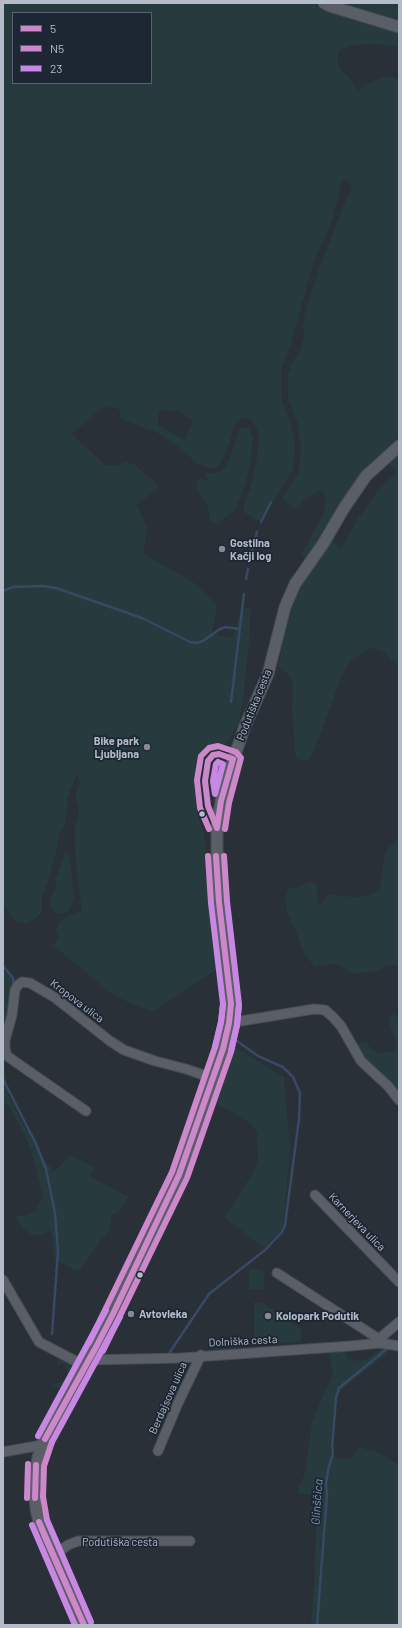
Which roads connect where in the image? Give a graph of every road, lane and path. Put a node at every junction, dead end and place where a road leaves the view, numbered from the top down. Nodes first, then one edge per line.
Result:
1 (324, 3) edge
2 (399, 26) edge
3 (399, 446) edge
4 (230, 1023) junction
5 (212, 1078) junction
6 (399, 1100) edge
7 (86, 1111) dead end
8 (315, 1195) dead end
9 (277, 1273) dead end
10 (3, 1280) edge
11 (399, 1282) edge
12 (399, 1322) edge
13 (382, 1342) junction
14 (398, 1346) edge
15 (200, 1355) junction
16 (86, 1363) junction
17 (42, 1445) junction
18 (158, 1451) dead end
19 (3, 1452) edge
20 (190, 1541) dead end
21 (53, 1556) junction
22 (84, 1625) edge

1 - 2 street
3 - 4 street, Podutiška cesta
4 - 5 street, Podutiška cesta
4 - 6 street
5 - 7 street, Kropova ulica
5 - 16 street, Podutiška cesta
8 - 11 street, Karnerjeva ulica
9 - 13 street
10 - 16 street
12 - 13 street
13 - 14 street, Dolniška cesta
13 - 15 street, Dolniška cesta
15 - 16 street, Dolniška cesta
15 - 18 street, Berdajsova ulica
16 - 17 street, Podutiška cesta
17 - 19 street
17 - 21 street, Podutiška cesta
20 - 21 street, Podutiška cesta
21 - 22 street, Podutiška cesta

